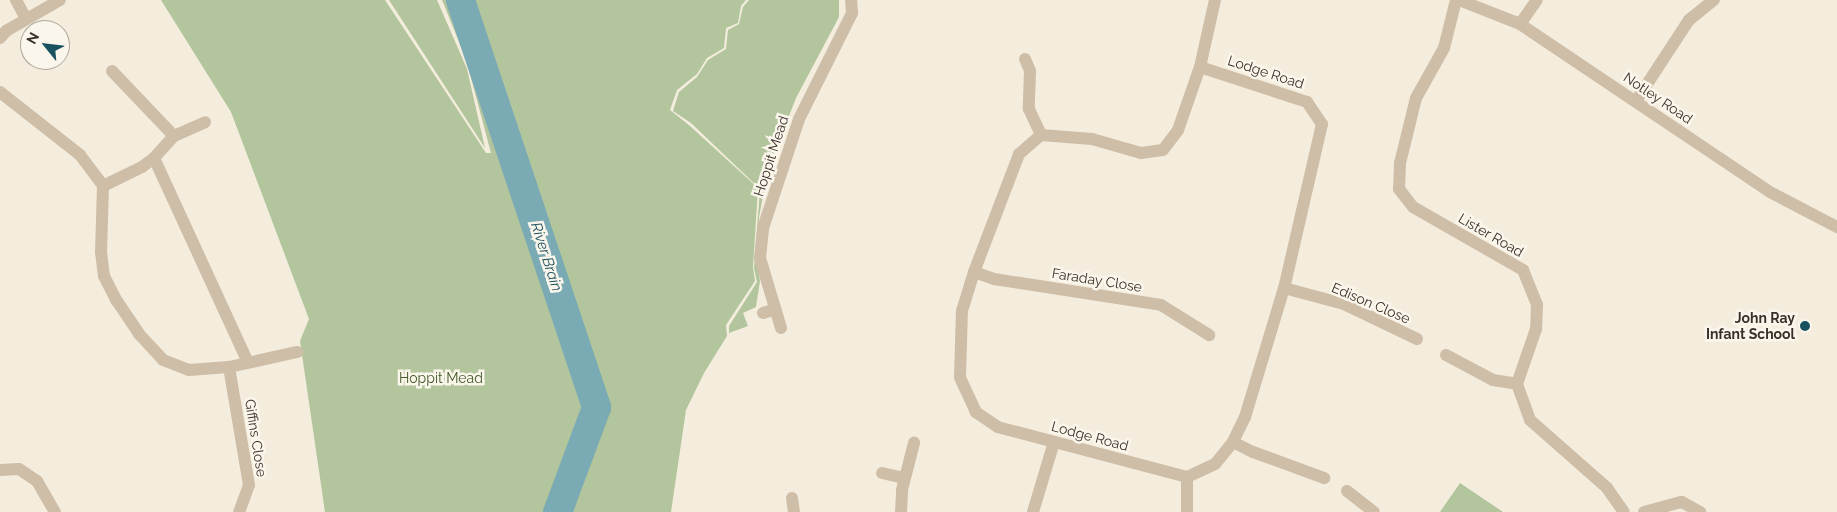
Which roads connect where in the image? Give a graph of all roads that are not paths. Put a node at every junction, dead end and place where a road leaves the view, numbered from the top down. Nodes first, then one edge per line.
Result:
1 (16, 0) edge
2 (60, 0) edge
3 (851, 0) edge
4 (1215, 0) edge
5 (1458, 0) edge
6 (1537, 0) edge
7 (1714, 0) edge
8 (26, 19) junction
9 (1520, 24) junction
10 (0, 38) edge
11 (1025, 59) dead end
12 (1200, 66) junction
13 (112, 71) dead end
14 (0, 92) edge
15 (1636, 101) junction
16 (205, 122) dead end
17 (1040, 135) junction
18 (174, 136) junction
19 (154, 158) junction
20 (103, 186) junction
21 (1837, 227) edge
22 (974, 272) junction
23 (1284, 288) junction
24 (775, 309) junction
25 (762, 313) dead end
26 (781, 328) dead end
27 (1209, 335) dead end
28 (1417, 339) dead end
29 (297, 352) dead end
30 (1446, 355) dead end
31 (248, 362) junction
32 (229, 367) junction
33 (1517, 384) junction
34 (914, 442) dead end
35 (1054, 442) junction
36 (1233, 442) junction
37 (0, 470) edge
38 (882, 472) dead end
39 (1187, 477) junction
40 (904, 478) junction
41 (1324, 478) dead end
42 (1347, 491) dead end
43 (792, 498) dead end
44 (55, 512) edge
45 (239, 512) edge
46 (794, 512) edge
47 (901, 512) edge
48 (1033, 512) edge
49 (1187, 512) edge
50 (1374, 512) edge
51 (1624, 512) edge
52 (1644, 512) edge
53 (1700, 512) edge

1 - 8 street
2 - 8 street
3 - 24 street, Hoppit Mead
4 - 12 street
5 - 9 street, Notley Road
5 - 33 street, Lister Road
6 - 9 street
7 - 15 street
8 - 10 street
9 - 15 street, Notley Road
11 - 17 street
12 - 17 street
12 - 23 street, Lodge Road
13 - 18 street
14 - 20 street
15 - 21 street, Notley Road
16 - 18 street
17 - 22 street, Lodge Road
18 - 19 street
19 - 20 street
19 - 31 street
20 - 32 street
22 - 27 street, Faraday Close
22 - 35 street, Lodge Road
23 - 28 street, Edison Close
23 - 36 street, Lodge Road
24 - 25 street
24 - 26 street, Hoppit Mead
29 - 31 street
30 - 33 street
31 - 32 street
32 - 45 street, Giffins Close
33 - 51 street
34 - 40 street
35 - 39 street, Lodge Road
35 - 48 street
36 - 39 street, Lodge Road
36 - 41 street
37 - 44 street
38 - 40 street
39 - 49 street
40 - 47 street
42 - 50 street
43 - 46 street
52 - 53 street

